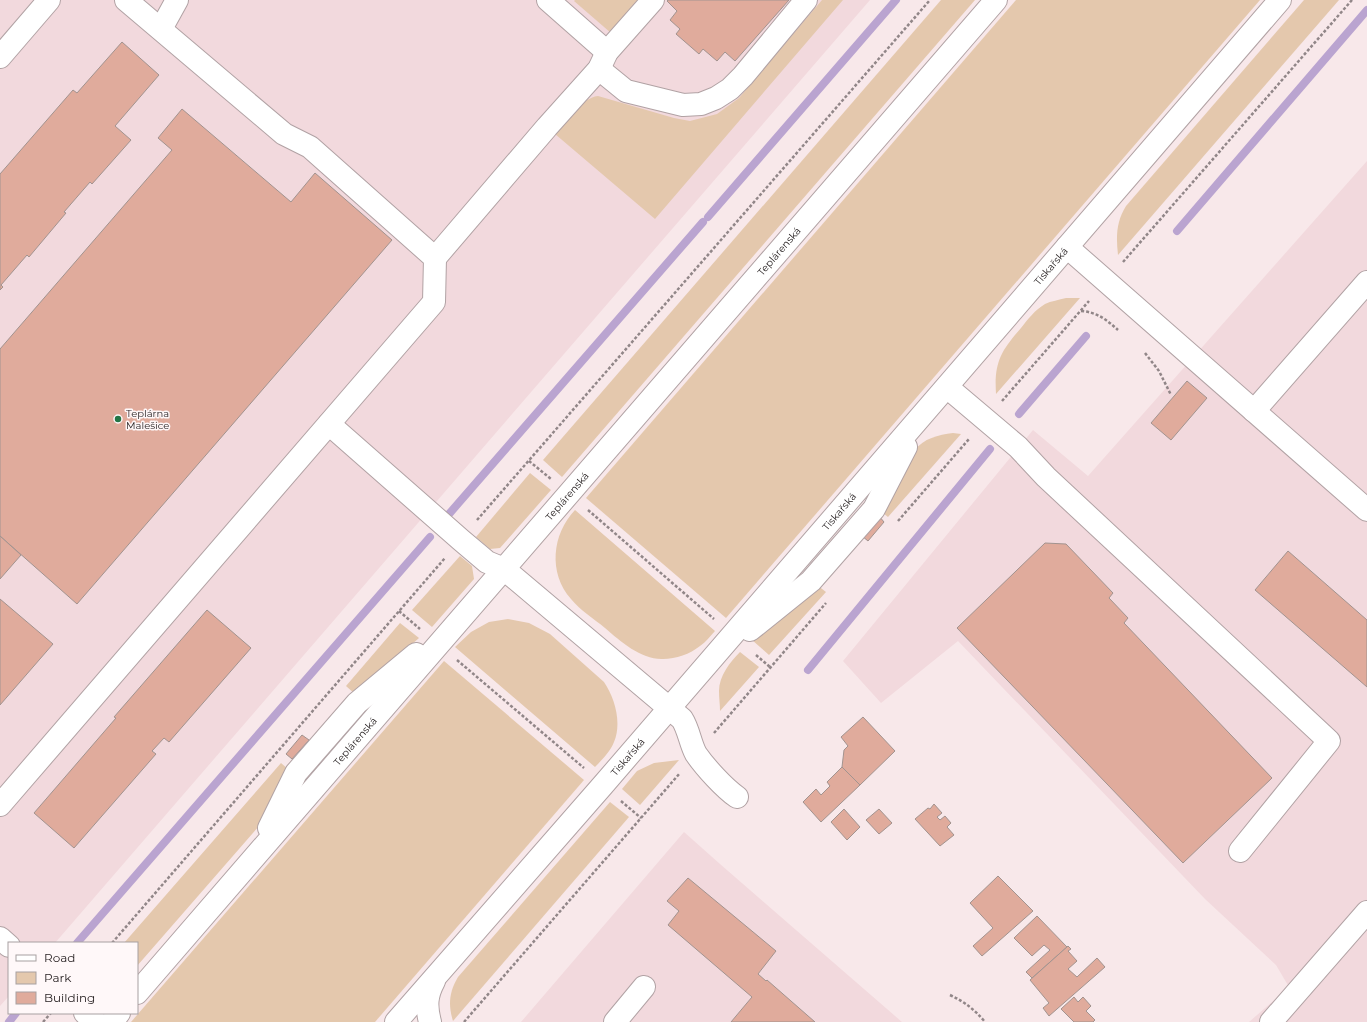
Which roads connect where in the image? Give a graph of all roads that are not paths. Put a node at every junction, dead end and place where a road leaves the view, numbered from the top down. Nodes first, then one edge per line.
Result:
1 (49, 0) edge
2 (126, 0) edge
3 (177, 0) edge
4 (548, 0) edge
5 (653, 0) edge
6 (806, 0) edge
7 (996, 0) edge
8 (1280, 0) edge
9 (161, 29) junction
10 (0, 57) edge
11 (603, 61) junction
12 (1067, 246) junction
13 (435, 258) junction
14 (1367, 282) edge
15 (947, 387) junction
16 (1254, 411) junction
17 (329, 424) junction
18 (1367, 510) edge
19 (504, 569) junction
20 (669, 708) junction
21 (737, 797) dead end
22 (0, 805) edge
23 (1240, 851) dead end
24 (1367, 912) edge
25 (0, 938) edge
26 (8, 945) edge
27 (442, 968) junction
28 (644, 987) dead end
29 (138, 992) edge
30 (86, 1014) edge
31 (118, 1014) edge
32 (96, 1022) edge
33 (112, 1022) edge
34 (396, 1022) edge
35 (430, 1022) edge
36 (615, 1022) edge
37 (1271, 1022) edge

1 - 10 street
2 - 9 street
3 - 9 street
4 - 11 street
5 - 11 street
6 - 11 street
7 - 19 street, Teplárenská
8 - 12 street, Tiskařská
9 - 13 street
11 - 13 street
12 - 15 street, Tiskařská
12 - 16 street
13 - 17 street
14 - 16 street
15 - 20 street, Tiskařská
15 - 23 street
16 - 18 street
17 - 19 street
17 - 22 street
19 - 20 street
19 - 29 street, Teplárenská
20 - 21 street
20 - 27 street, Tiskařská
24 - 37 street
25 - 26 street
27 - 34 street, Tiskařská
27 - 35 street
28 - 36 street
30 - 32 street
31 - 33 street

